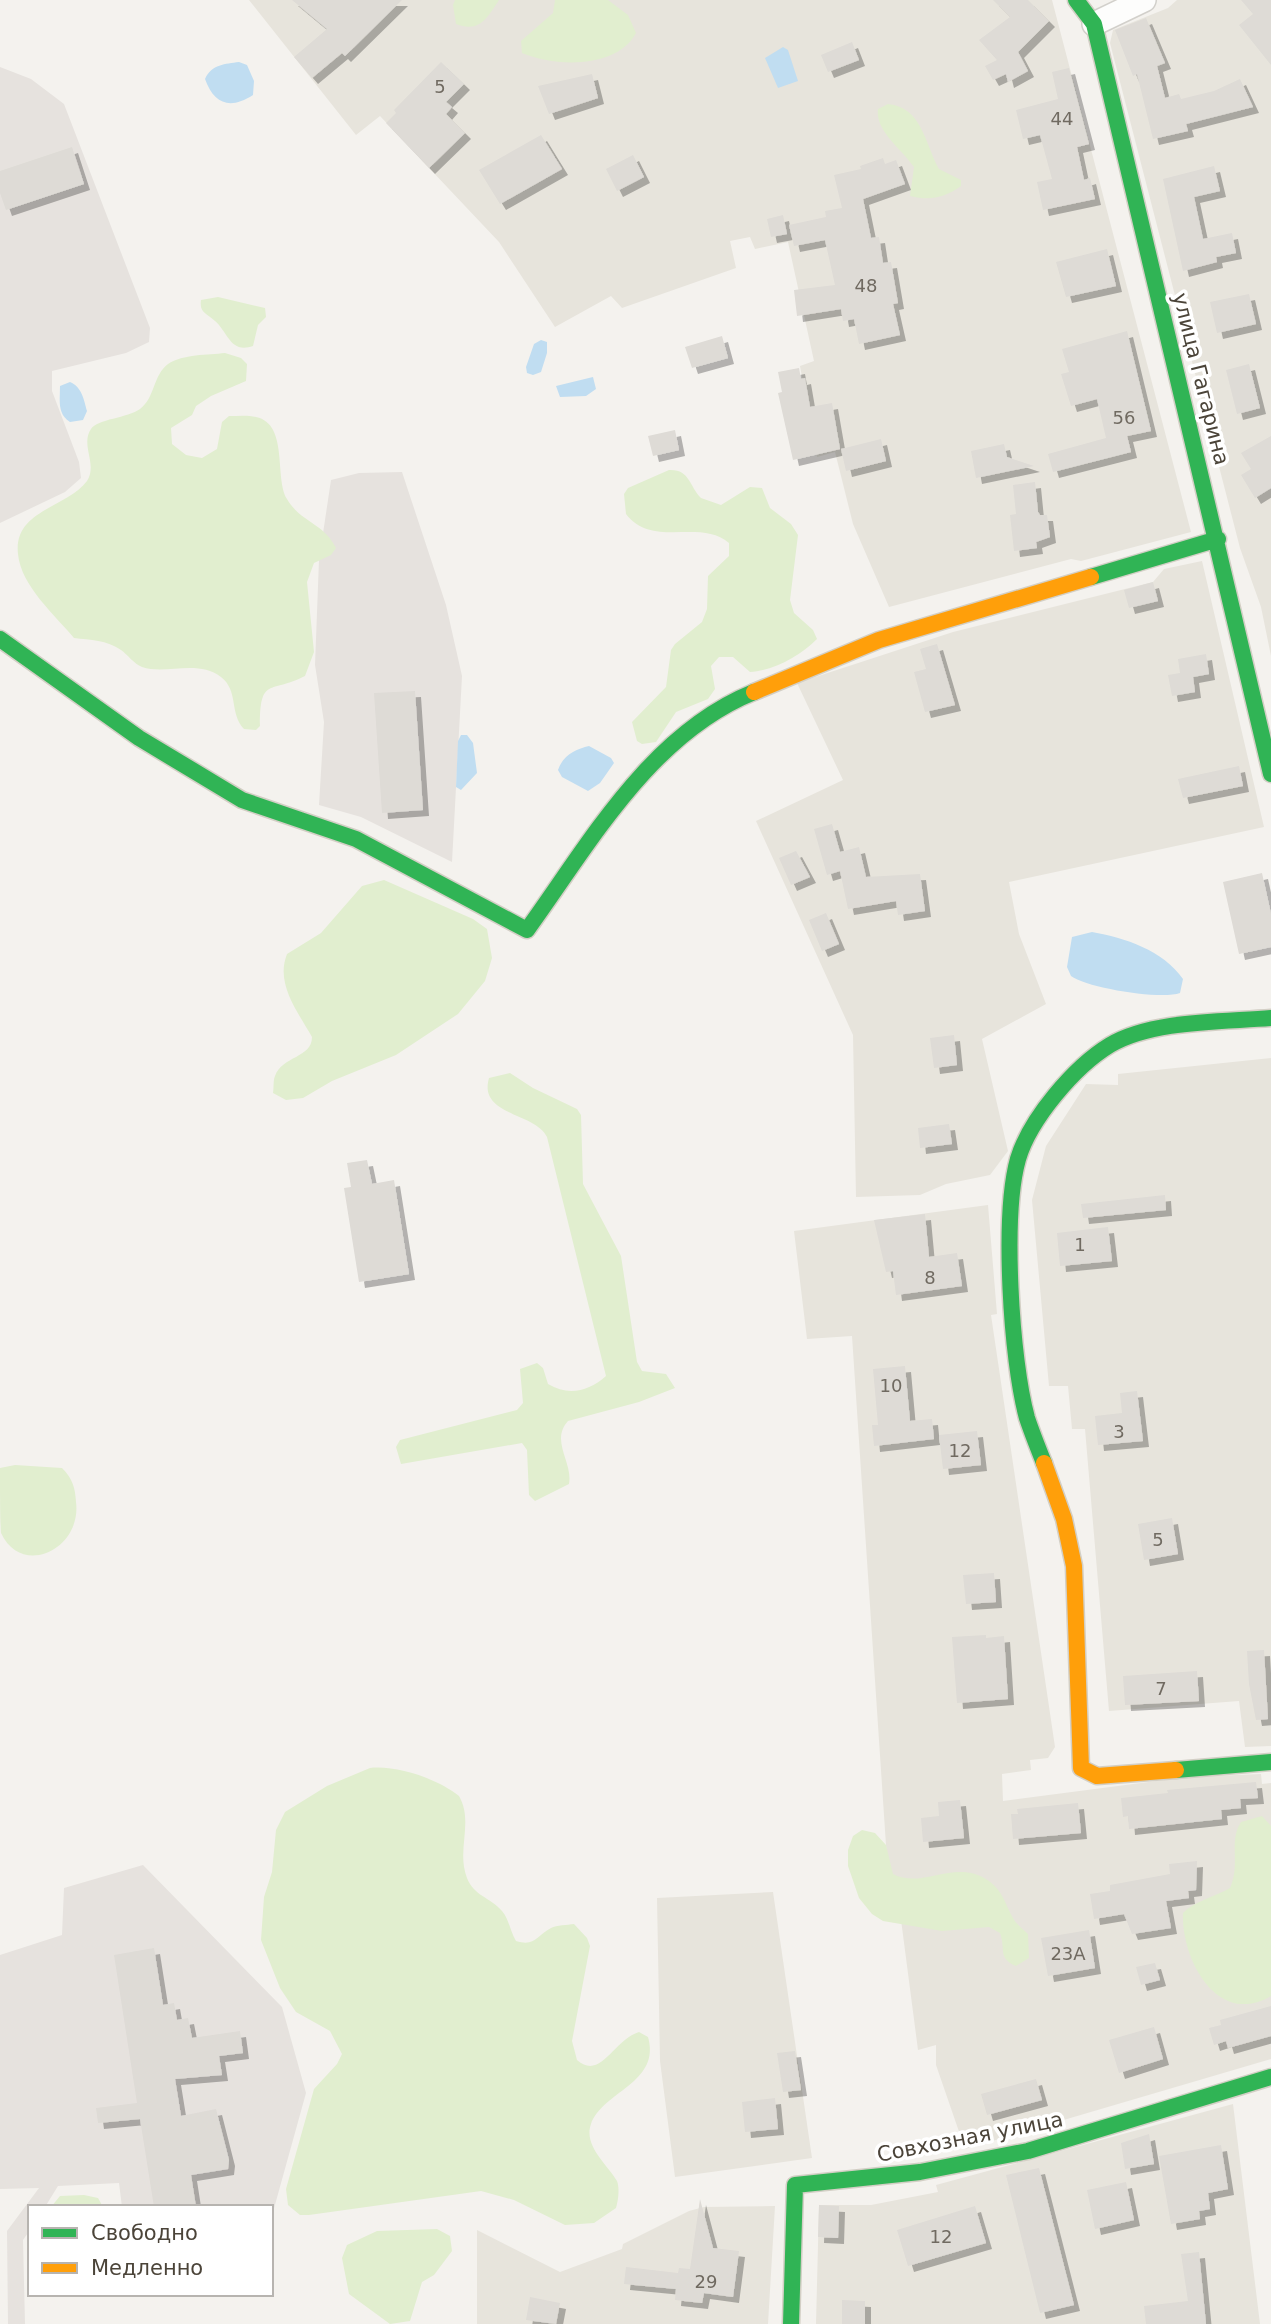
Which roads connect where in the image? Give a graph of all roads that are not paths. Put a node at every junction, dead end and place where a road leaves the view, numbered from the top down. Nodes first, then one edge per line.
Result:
1 (1076, 0) edge
2 (1144, 0) edge
3 (1094, 24) junction
4 (1219, 539) junction
5 (0, 639) edge
6 (1271, 774) edge
7 (1271, 1018) edge
8 (1271, 1762) edge
9 (1271, 2077) edge
10 (791, 2324) edge

1 - 3 street, улица Гагарина
2 - 3 street
3 - 4 street, улица Гагарина
4 - 5 street
4 - 6 street, улица Гагарина
7 - 8 street
9 - 10 street, Совхозная улица

